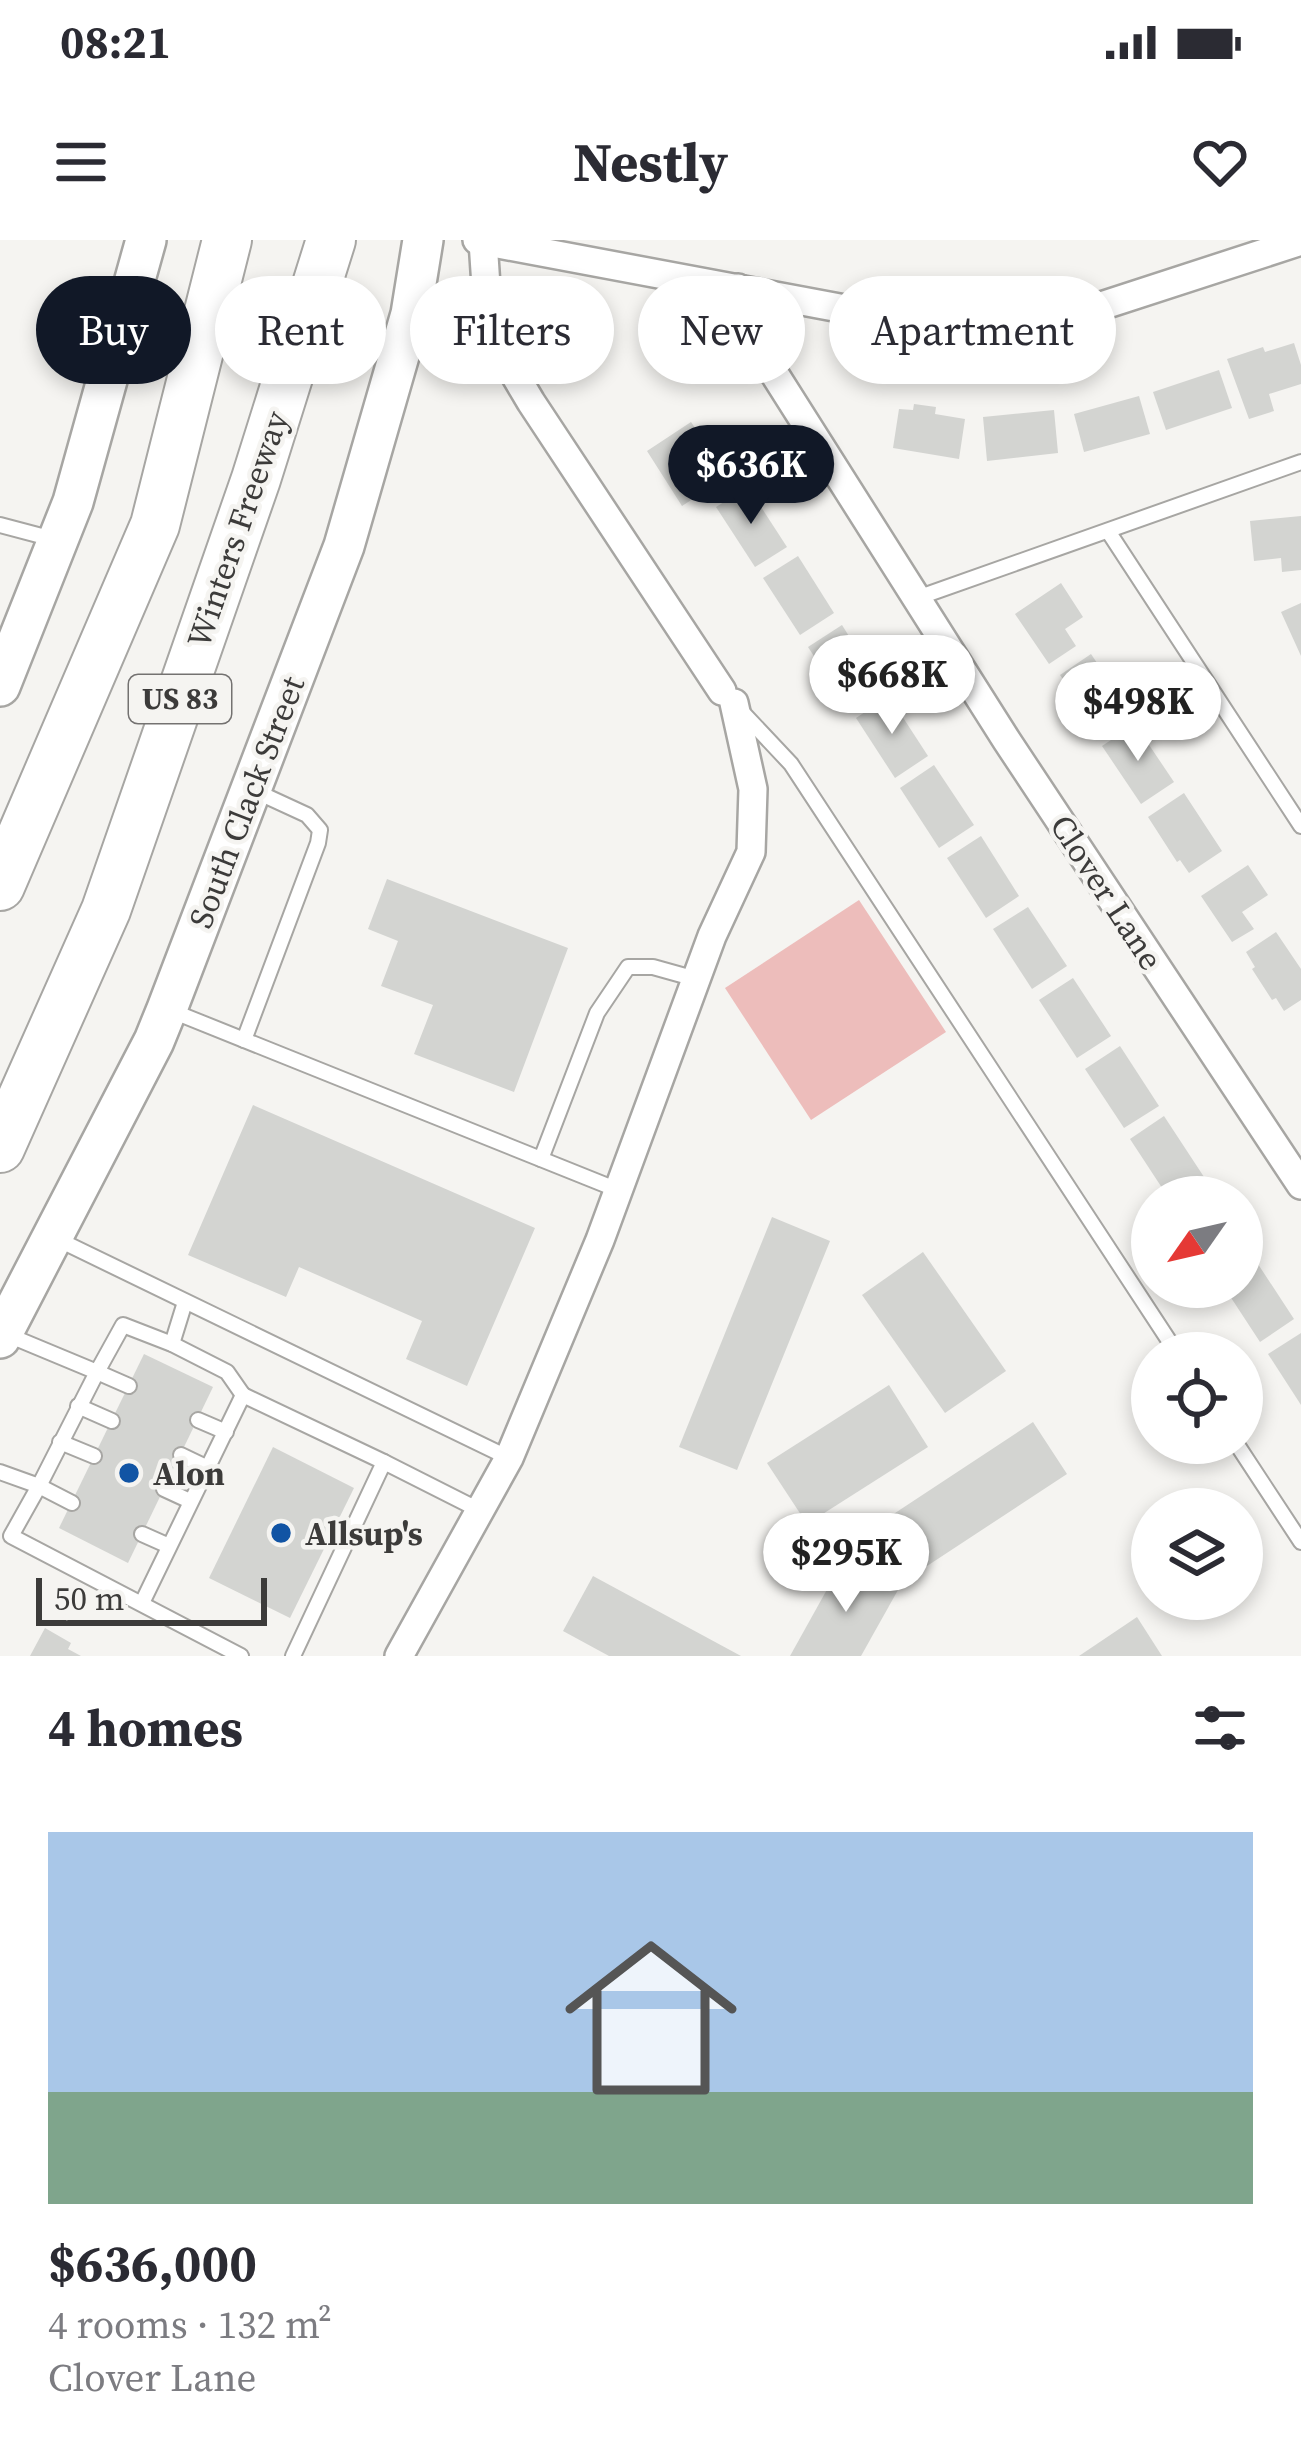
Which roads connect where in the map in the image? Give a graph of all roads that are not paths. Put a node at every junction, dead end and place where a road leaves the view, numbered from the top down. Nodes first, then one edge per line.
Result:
1 (146, 240) edge
2 (226, 240) edge
3 (331, 240) edge
4 (423, 240) edge
5 (480, 240) edge
6 (1301, 241) edge
7 (674, 276) edge
8 (805, 301) edge
9 (781, 384) edge
10 (1301, 462) edge
11 (0, 525) edge
12 (1108, 531) junction
13 (58, 540) junction
14 (917, 598) junction
15 (0, 686) edge
16 (728, 697) junction
17 (251, 789) junction
18 (1301, 826) edge
19 (0, 886) edge
20 (696, 979) junction
21 (167, 1009) junction
22 (244, 1040) junction
23 (0, 1148) edge
24 (541, 1159) junction
25 (1301, 1185) edge
26 (618, 1190) junction
27 (53, 1237) junction
28 (185, 1302) junction
29 (1163, 1332) edge
30 (1, 1335) edge
31 (172, 1344) junction
32 (97, 1372) junction
33 (129, 1386) dead end
34 (243, 1395) junction
35 (78, 1406) junction
36 (198, 1420) dead end
37 (112, 1421) dead end
38 (226, 1432) junction
39 (60, 1442) junction
40 (181, 1455) dead end
41 (94, 1456) dead end
42 (509, 1458) junction
43 (384, 1462) junction
44 (1250, 1464) edge
45 (206, 1467) junction
46 (0, 1472) edge
47 (39, 1486) junction
48 (164, 1489) dead end
49 (190, 1501) junction
50 (72, 1503) dead end
51 (481, 1511) junction
52 (142, 1534) dead end
53 (1301, 1542) edge
54 (169, 1546) junction
55 (142, 1603) junction
56 (241, 1656) edge
57 (293, 1656) edge
58 (399, 1656) edge

1 - 13 main road
2 - 19 highway, US 83
3 - 23 highway, Winters Freeway / US 83
4 - 17 main road, South Clack Street
5 - 7 street
5 - 16 street
6 - 8 street
9 - 14 street, Clover Lane
10 - 12 lane
11 - 13 lane
12 - 14 lane
12 - 18 lane
13 - 15 main road
14 - 25 street, Clover Lane
16 - 20 street
16 - 29 lane
17 - 21 main road, South Clack Street
17 - 22 lane
20 - 24 lane
20 - 26 street
21 - 22 lane
21 - 27 main road, South Clack Street
22 - 24 lane
24 - 26 lane
26 - 42 street
27 - 28 lane
27 - 30 main road, South Clack Street
28 - 31 lane
28 - 42 lane
30 - 32 lane
31 - 32 lane
31 - 34 lane
32 - 33 lane
32 - 35 lane
34 - 38 lane
34 - 43 lane
35 - 37 lane
35 - 39 lane
36 - 38 lane
38 - 45 lane
39 - 41 lane
39 - 47 lane
40 - 45 lane
42 - 51 street
43 - 51 lane
43 - 57 lane
44 - 53 lane
45 - 49 lane
46 - 47 lane
47 - 50 lane
47 - 55 lane
48 - 49 lane
49 - 54 lane
51 - 58 street
52 - 54 lane
54 - 55 lane
55 - 56 lane

